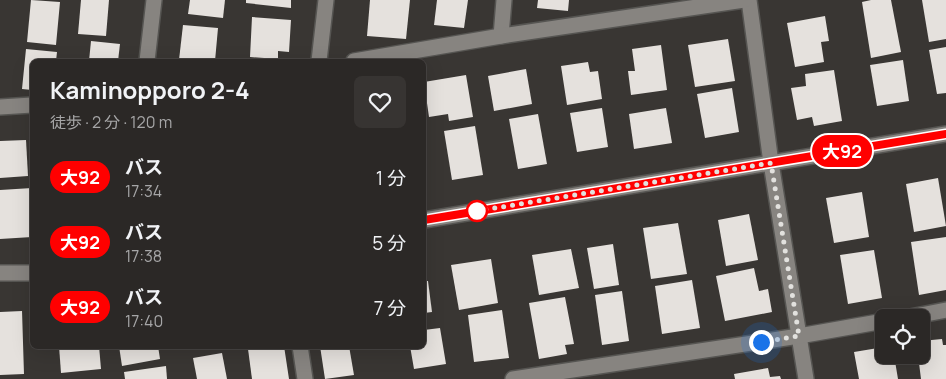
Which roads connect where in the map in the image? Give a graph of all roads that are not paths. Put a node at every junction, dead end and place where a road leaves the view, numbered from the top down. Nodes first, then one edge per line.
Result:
1 (154, 0) edge
2 (326, 0) edge
3 (504, 0) edge
4 (744, 0) edge
5 (749, 0) edge
6 (668, 6) edge
7 (501, 36) junction
8 (147, 59) edge
9 (319, 59) edge
10 (366, 59) edge
11 (30, 105) edge
12 (0, 107) edge
13 (946, 134) edge
14 (771, 163) junction
15 (426, 220) edge
16 (0, 273) edge
17 (30, 273) edge
18 (946, 310) edge
19 (930, 313) edge
20 (875, 323) edge
21 (799, 336) junction
22 (300, 349) edge
23 (305, 379) edge
24 (513, 379) edge
25 (806, 379) edge

1 - 8 street
2 - 9 street
3 - 7 street
4 - 6 street
5 - 14 street
6 - 7 street
7 - 10 street
11 - 12 street
13 - 14 street
14 - 15 street
14 - 21 street
16 - 17 street
18 - 19 street
20 - 21 street
21 - 24 street
21 - 25 street
22 - 23 street

